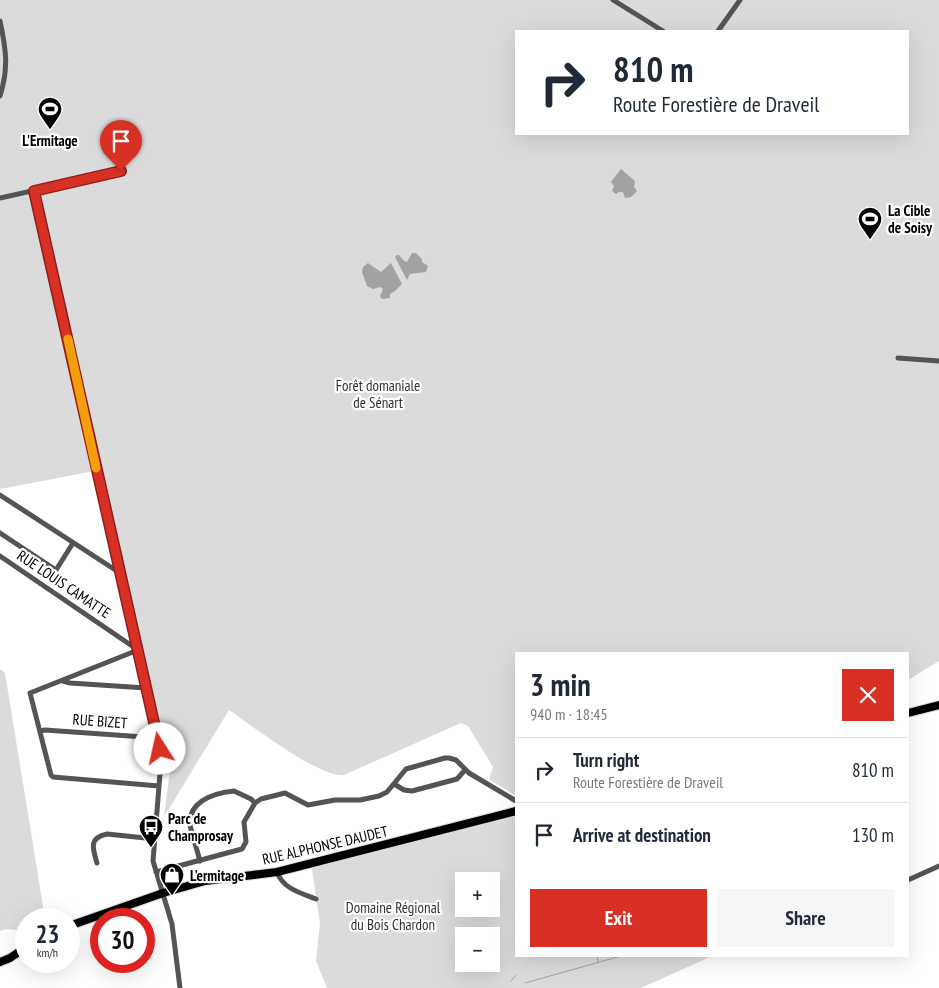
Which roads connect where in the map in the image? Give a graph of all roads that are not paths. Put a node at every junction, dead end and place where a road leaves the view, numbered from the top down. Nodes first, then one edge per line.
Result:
1 (613, 0) edge
2 (740, 0) edge
3 (0, 21) edge
4 (662, 30) edge
5 (719, 30) edge
6 (0, 96) edge
7 (121, 171) dead end
8 (34, 191) junction
9 (0, 198) edge
10 (898, 358) dead end
11 (939, 361) edge
12 (0, 495) edge
13 (0, 533) edge
14 (73, 543) junction
15 (0, 556) edge
16 (120, 573) junction
17 (138, 650) junction
18 (62, 680) junction
19 (146, 688) junction
20 (939, 705) edge
21 (909, 713) edge
22 (40, 731) junction
23 (158, 738) junction
24 (465, 770) junction
25 (394, 784) junction
26 (158, 786) junction
27 (515, 800) edge
28 (255, 803) junction
29 (515, 811) edge
30 (155, 839) junction
31 (200, 861) junction
32 (97, 863) dead end
33 (939, 866) edge
34 (156, 872) junction
35 (277, 872) junction
36 (909, 880) edge
37 (163, 893) junction
38 (316, 899) dead end
39 (80, 922) edge
40 (15, 955) edge
41 (0, 962) edge
42 (180, 988) edge

1 - 4 street
2 - 5 street
3 - 6 street
7 - 8 street
8 - 9 street
8 - 16 street
10 - 11 street
12 - 14 street
13 - 14 street
14 - 16 street
15 - 17 street, RUE LOUIS CAMATTE
16 - 17 street
17 - 18 street
17 - 19 street
18 - 19 street
18 - 22 street
19 - 23 street
20 - 21 main road
22 - 23 street, RUE BIZET
22 - 26 street
23 - 26 street
24 - 25 street
24 - 25 street
24 - 27 street
25 - 28 street
26 - 30 street
28 - 31 street
28 - 31 street
29 - 35 main road, RUE ALPHONSE DAUDET
30 - 32 street
30 - 34 street
31 - 34 street
33 - 36 street
34 - 37 street
35 - 37 main road, RUE ALPHONSE DAUDET
35 - 38 street
37 - 39 main road, RUE ALPHONSE DAUDET
37 - 42 street
40 - 41 main road

